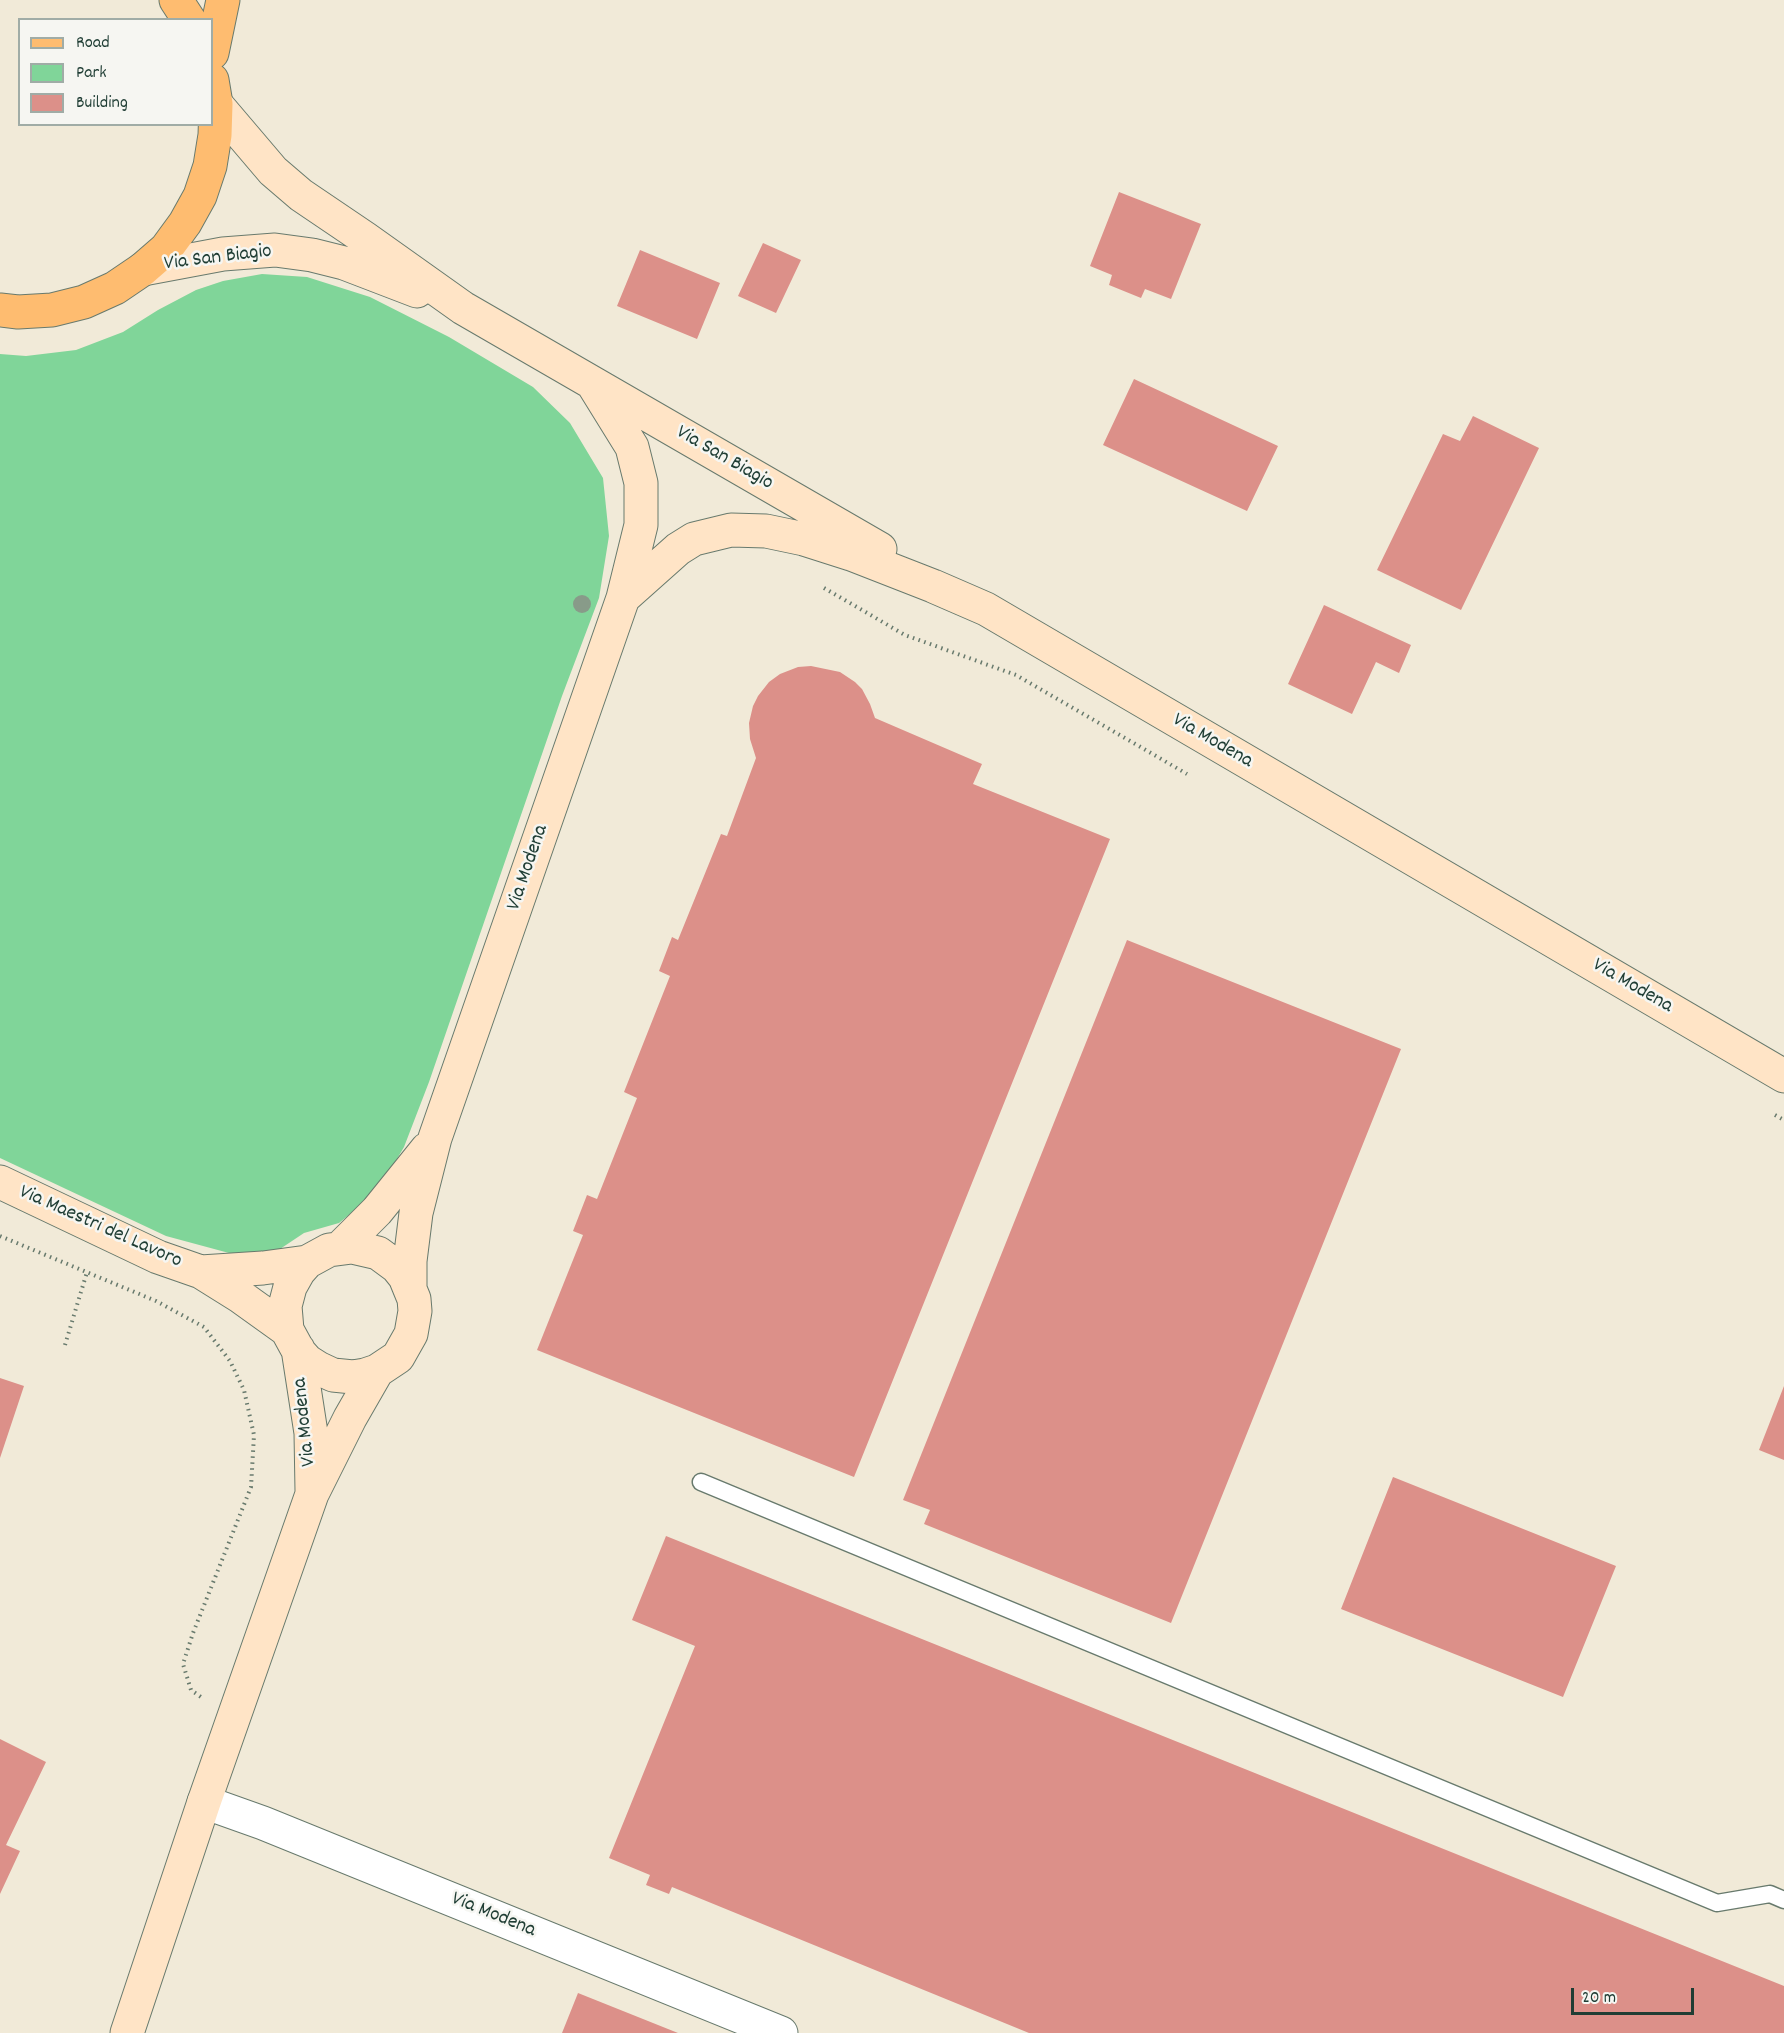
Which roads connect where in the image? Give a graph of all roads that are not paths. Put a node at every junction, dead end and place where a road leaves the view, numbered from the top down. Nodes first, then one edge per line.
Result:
1 (176, 0) edge
2 (222, 0) edge
3 (188, 18) edge
4 (213, 48) edge
5 (214, 92) edge
6 (143, 269) junction
7 (463, 308) junction
8 (0, 310) edge
9 (593, 384) junction
10 (623, 598) junction
11 (986, 609) junction
12 (1784, 1076) edge
13 (435, 1138) junction
14 (0, 1182) edge
15 (340, 1248) junction
16 (307, 1262) junction
17 (201, 1272) junction
18 (410, 1287) junction
19 (292, 1340) junction
20 (377, 1371) junction
21 (701, 1482) dead end
22 (312, 1494) junction
23 (204, 1802) junction
24 (1784, 1900) edge
25 (127, 2033) edge
26 (781, 2033) edge

1 - 3 main road
2 - 4 main road
5 - 6 main road
5 - 7 street, Via San Biagio
6 - 7 street, Via San Biagio
6 - 8 main road
7 - 9 street, Via San Biagio
9 - 10 street, Via Modena
9 - 11 street, Via San Biagio
10 - 11 street, Via Modena
10 - 13 street, Via Modena
11 - 12 street, Via Modena
13 - 15 street, Via Modena
13 - 18 street, Via Modena
14 - 17 street, Via Maestri del Lavoro
15 - 16 street, Via Modena
15 - 18 street, Via Modena
16 - 17 street, Via Maestri del Lavoro
16 - 19 street, Via Modena
17 - 19 street, Via Maestri del Lavoro
18 - 20 street, Via Modena
19 - 20 street, Via Modena
19 - 22 street, Via Modena
20 - 22 street, Via Modena
21 - 24 lane
22 - 23 street, Via Modena
23 - 25 street, Via Modena
23 - 26 street, Via Modena

